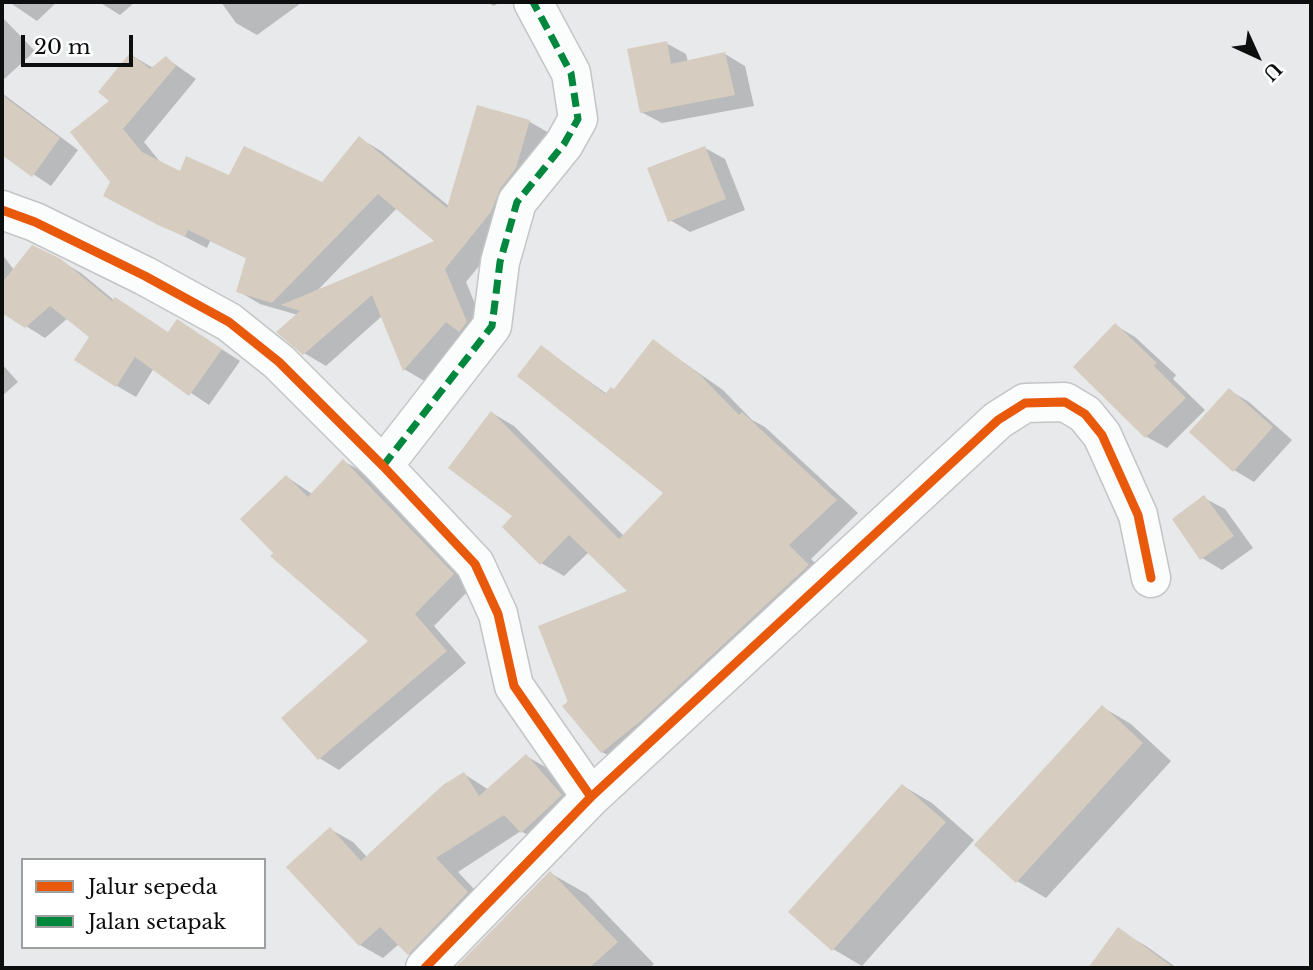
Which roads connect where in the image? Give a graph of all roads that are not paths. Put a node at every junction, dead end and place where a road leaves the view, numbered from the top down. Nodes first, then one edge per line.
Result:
1 (533, 2) edge
2 (2, 210) edge
3 (383, 466) junction
4 (1151, 578) dead end
5 (591, 797) junction
6 (425, 968) edge

1 - 3 street
2 - 3 street
3 - 5 street
4 - 5 street
5 - 6 street

